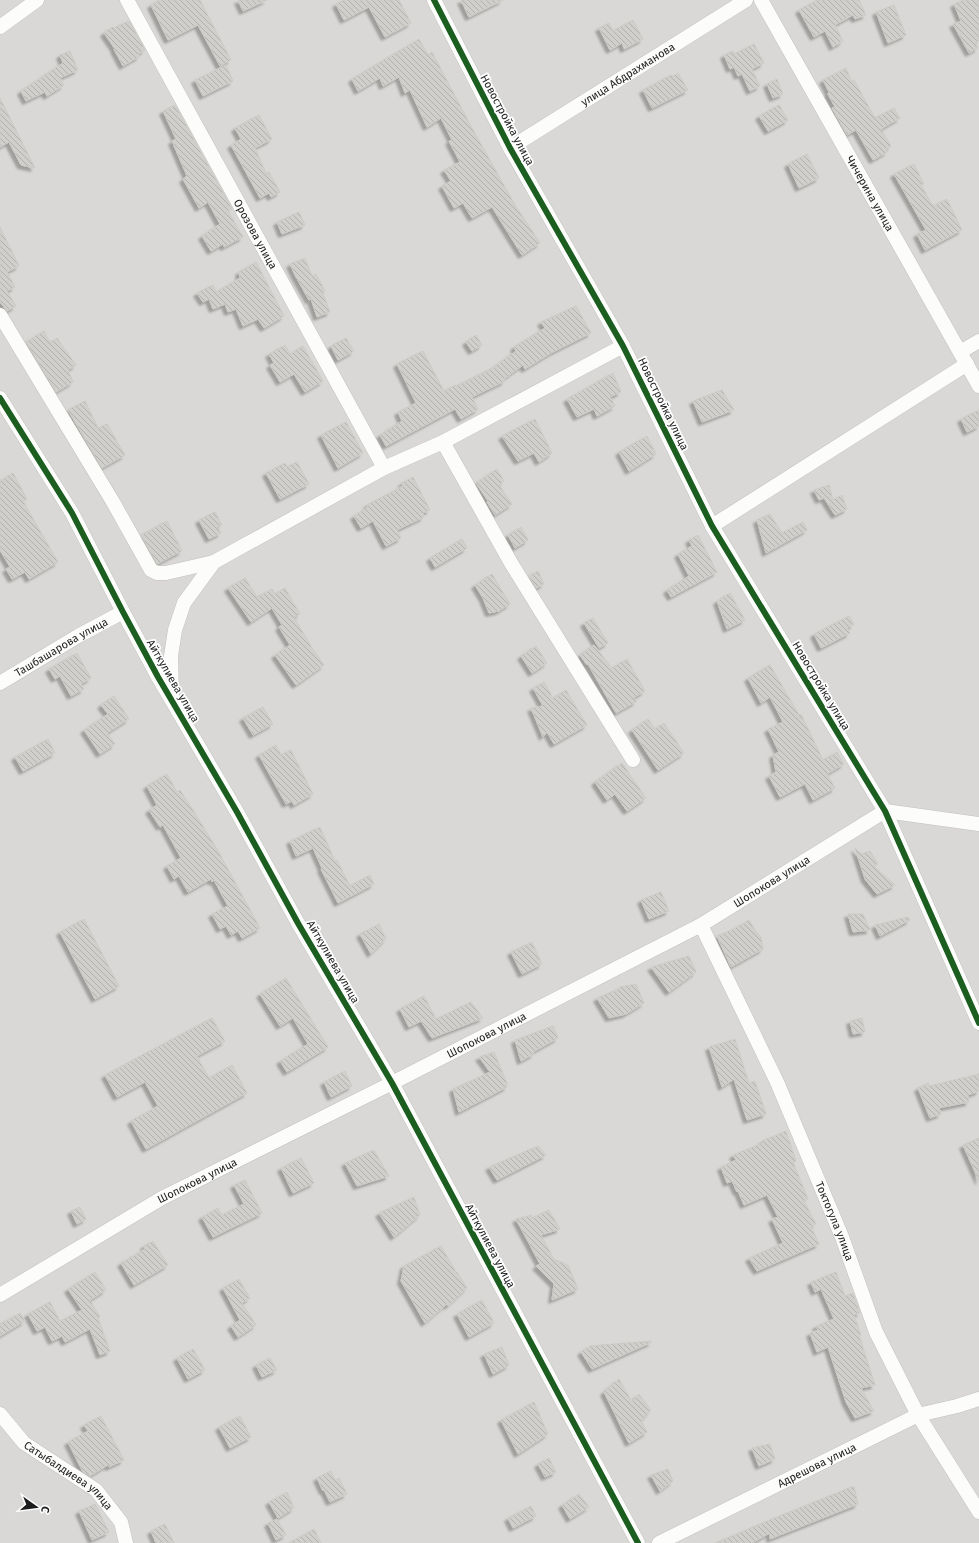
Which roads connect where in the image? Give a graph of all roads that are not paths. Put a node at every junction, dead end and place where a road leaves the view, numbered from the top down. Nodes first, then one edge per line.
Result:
1 (37, 0) edge
2 (127, 0) edge
3 (434, 0) edge
4 (746, 0) edge
5 (761, 0) edge
6 (0, 27) edge
7 (510, 148) junction
8 (0, 315) edge
9 (979, 341) edge
10 (623, 346) junction
11 (964, 358) junction
12 (979, 386) edge
13 (0, 398) edge
14 (443, 442) junction
15 (384, 468) junction
16 (712, 526) junction
17 (214, 562) junction
18 (123, 612) junction
19 (0, 683) edge
20 (172, 701) junction
21 (632, 760) dead end
22 (885, 811) junction
23 (979, 824) edge
24 (700, 924) junction
25 (979, 1023) edge
26 (392, 1083) junction
27 (0, 1295) edge
28 (979, 1399) edge
29 (0, 1414) edge
30 (918, 1415) junction
31 (979, 1512) edge
32 (126, 1543) edge
33 (638, 1543) edge
34 (659, 1543) edge

1 - 6 street
2 - 15 street, Орозова улица
3 - 7 street, Новостройка улица
4 - 7 street, улица Абдрахманова
5 - 11 street, Чичерина улица
7 - 10 street, Новостройка улица
8 - 17 street
9 - 11 street
10 - 14 street
10 - 16 street, Новостройка улица
11 - 12 street, Чичерина улица
11 - 16 street
13 - 18 street, Айткулиева улица
14 - 15 street
14 - 21 street
15 - 17 street
16 - 22 street, Новостройка улица
17 - 20 street
18 - 19 street, Ташбашарова улица
18 - 20 street, Айткулиева улица
20 - 26 street, Айткулиева улица
22 - 23 street
22 - 24 street, Шопокова улица
22 - 25 street, Новостройка улица
24 - 26 street, Шопокова улица
24 - 30 street, Токтогула улица
26 - 27 street, Шопокова улица
26 - 33 street, Айткулиева улица
28 - 30 street, Адрешова улица
29 - 32 street, Сатыбалдиева улица
30 - 31 street, Токтогула улица
30 - 34 street, Адрешова улица

